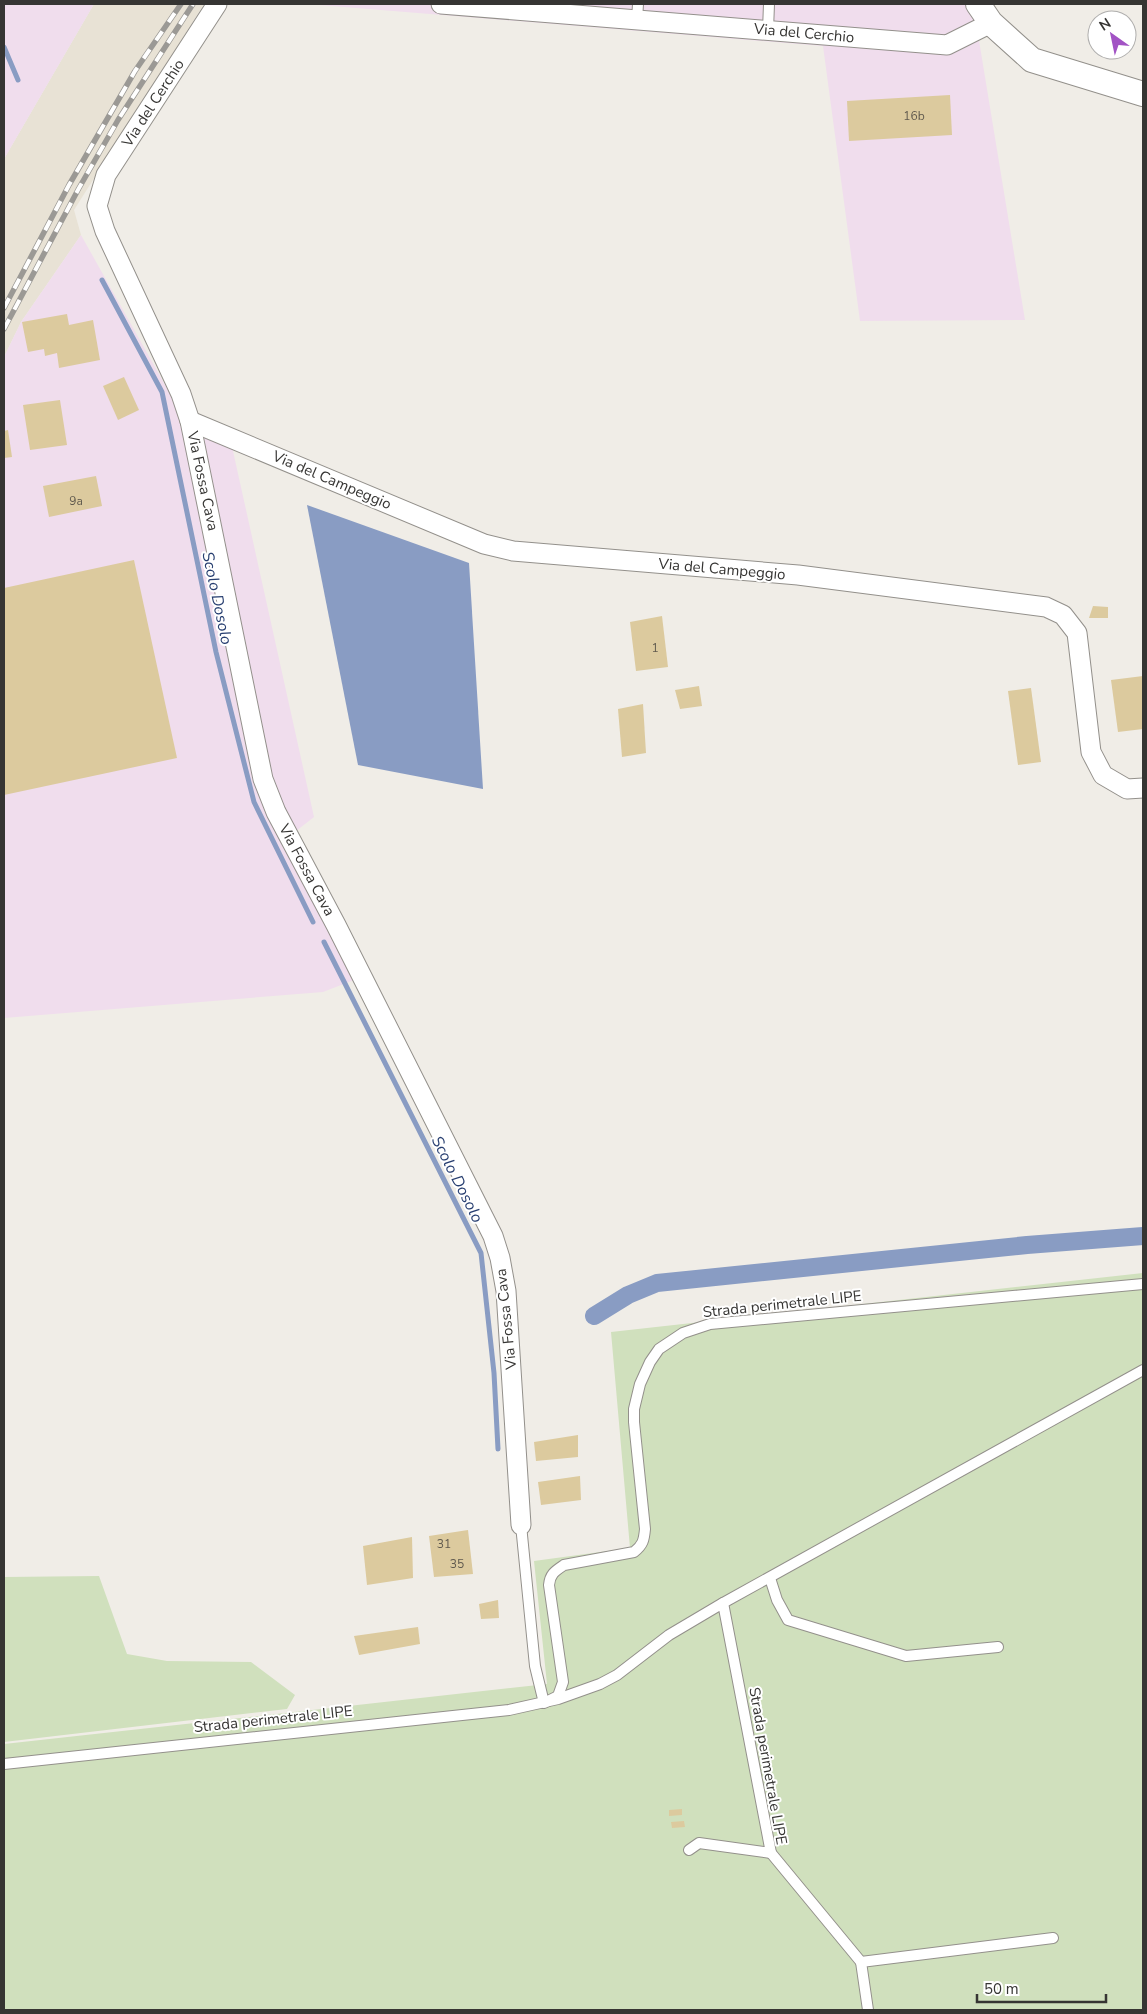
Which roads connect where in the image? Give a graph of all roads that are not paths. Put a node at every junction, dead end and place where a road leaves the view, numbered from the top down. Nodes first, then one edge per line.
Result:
1 (217, 4) edge
2 (441, 4) edge
3 (769, 4) edge
4 (638, 12) edge
5 (985, 13) edge
6 (768, 30) junction
7 (1143, 94) edge
8 (97, 206) joint
9 (190, 421) junction
10 (1143, 788) edge
11 (1143, 1284) edge
12 (1143, 1370) edge
13 (521, 1525) joint
14 (770, 1578) junction
15 (724, 1603) junction
16 (998, 1648) dead end
17 (544, 1703) junction
18 (4, 1764) edge
19 (689, 1850) dead end
20 (771, 1853) junction
21 (1053, 1938) dead end
22 (861, 1962) junction
23 (868, 2010) edge

1 - 8 street, Via del Cerchio
2 - 4 street, Via del Cerchio
3 - 6 lane
4 - 6 street, Via del Cerchio
5 - 6 street, Via del Cerchio
5 - 7 street, Via del Cerchio
8 - 9 street, Via Fossa Cava
9 - 10 street, Via del Campeggio
9 - 13 street, Via Fossa Cava
11 - 17 lane, Strada perimetrale LIPE
12 - 14 lane, Strada perimetrale LIPE
13 - 17 lane
14 - 15 lane, Strada perimetrale LIPE
14 - 16 lane
15 - 17 lane, Strada perimetrale LIPE
15 - 20 lane, Strada perimetrale LIPE
17 - 18 lane, Strada perimetrale LIPE
19 - 20 lane, Strada perimetrale LIPE
20 - 22 lane
21 - 22 lane
22 - 23 lane

